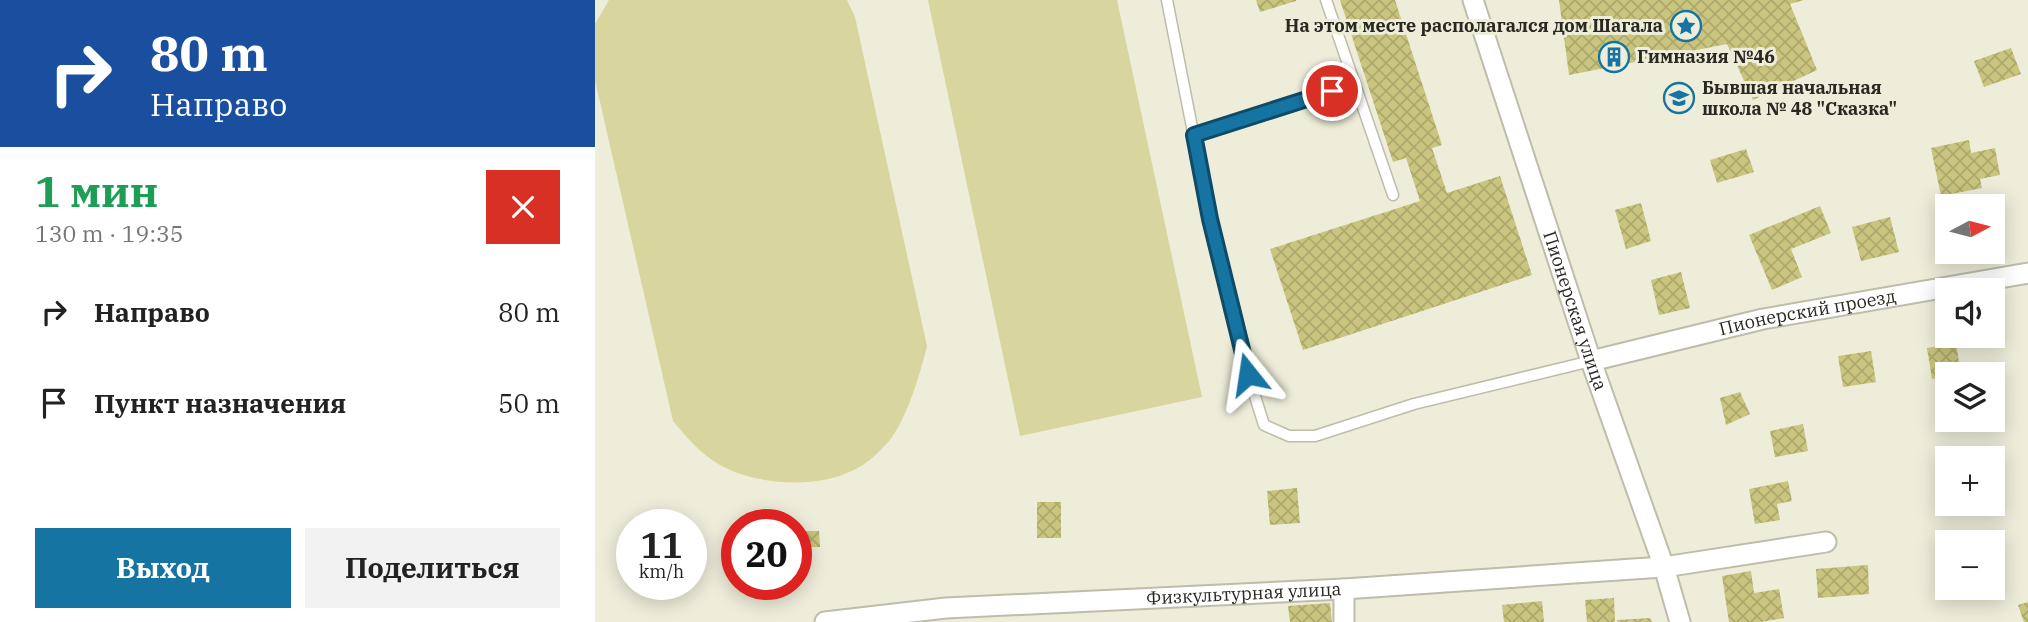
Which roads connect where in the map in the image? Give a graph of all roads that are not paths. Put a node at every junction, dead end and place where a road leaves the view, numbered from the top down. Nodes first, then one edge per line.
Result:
1 (1167, 0) edge
2 (1326, 0) edge
3 (1473, 0) edge
4 (1355, 84) junction
5 (1194, 135) junction
6 (1393, 195) dead end
7 (2028, 273) edge
8 (1591, 361) junction
9 (1826, 542) dead end
10 (1664, 567) junction
11 (1344, 589) junction
12 (824, 622) edge
13 (1344, 622) edge
14 (1680, 622) edge

1 - 5 lane
2 - 4 lane
3 - 8 street, Пионерская улица
4 - 5 lane
4 - 6 lane
5 - 8 lane
7 - 8 street, Пионерский проезд
8 - 10 street, Пионерская улица
9 - 10 street, Физкультурная улица
10 - 11 street, Физкультурная улица
10 - 14 street, Пионерская улица
11 - 12 street, Физкультурная улица
11 - 13 street

